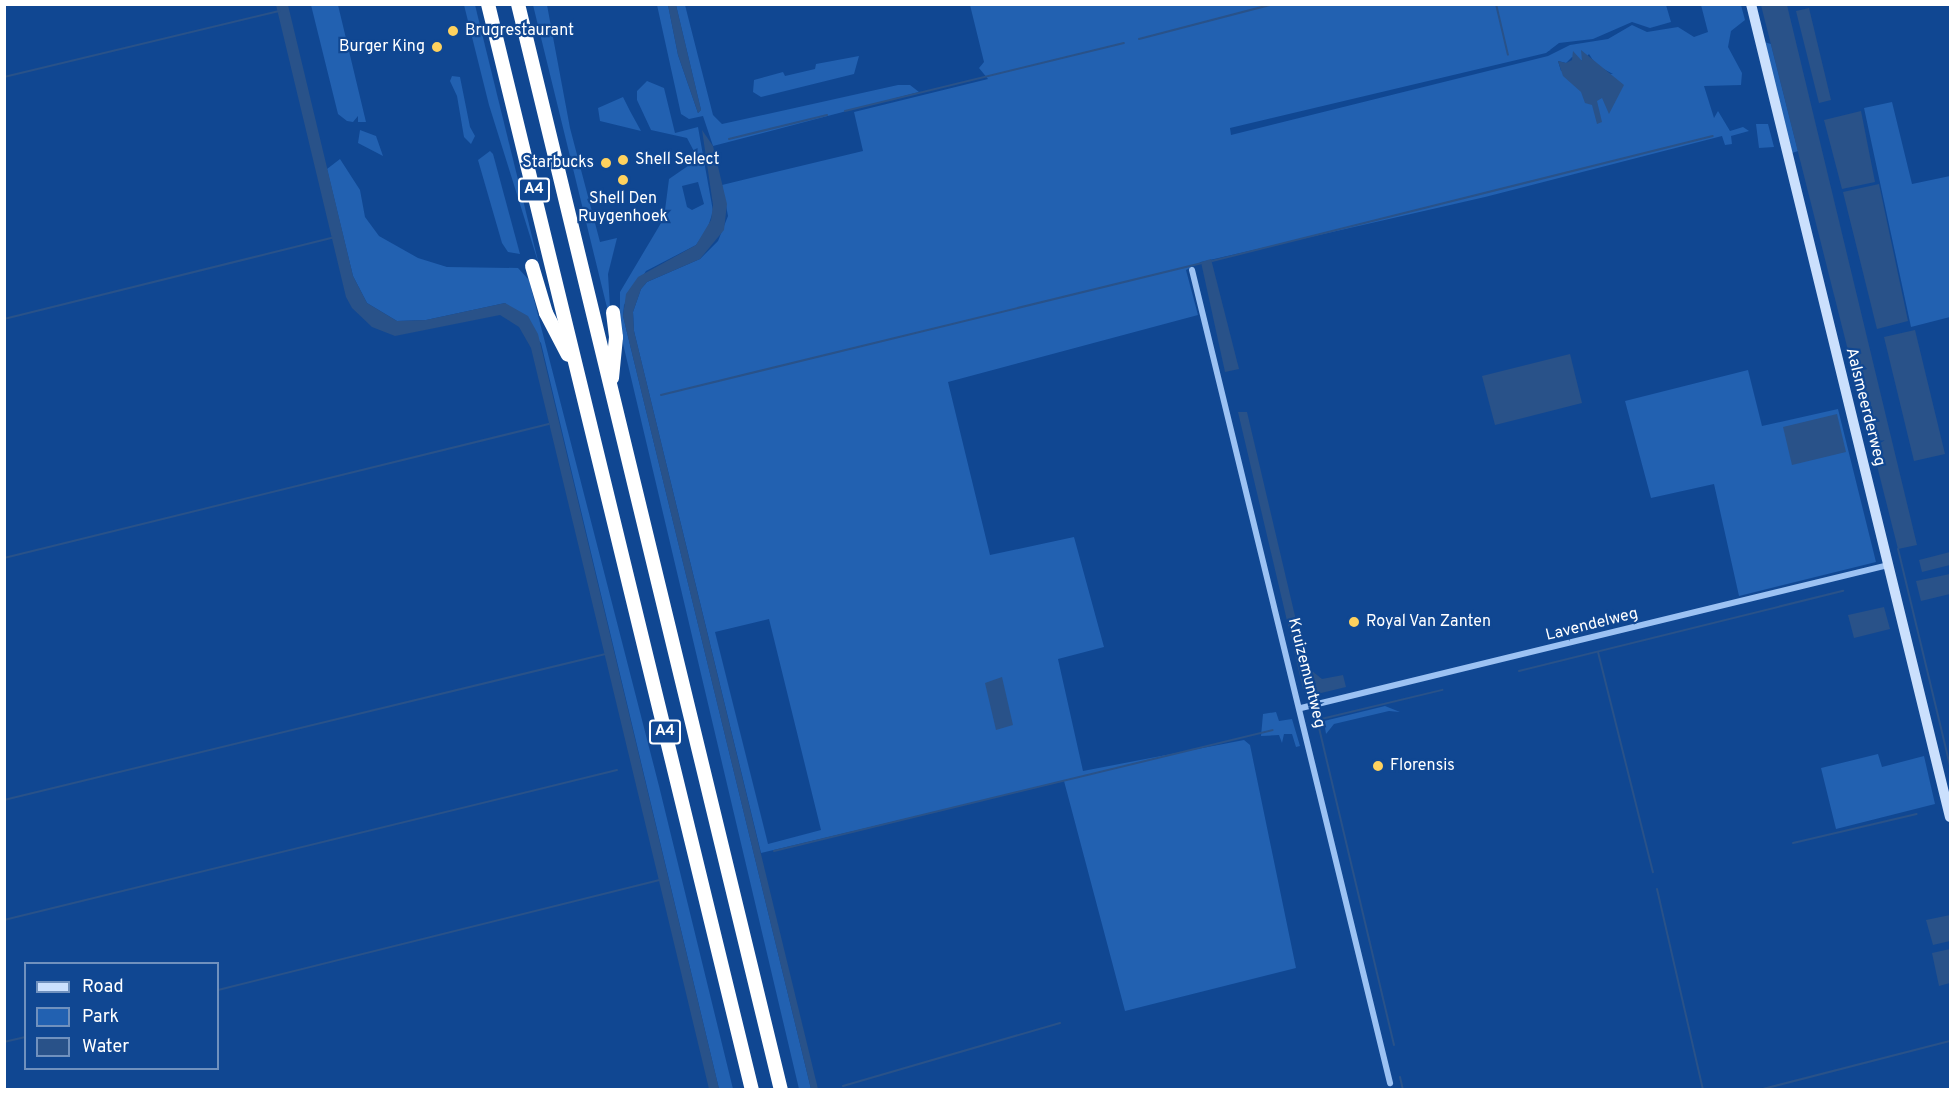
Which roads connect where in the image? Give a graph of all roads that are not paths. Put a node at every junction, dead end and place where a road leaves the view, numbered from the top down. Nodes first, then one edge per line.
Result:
1 (488, 4) edge
2 (518, 4) edge
3 (1751, 4) edge
4 (532, 266) dead end
5 (1192, 270) dead end
6 (614, 312) dead end
7 (579, 375) junction
8 (611, 389) junction
9 (1888, 565) junction
10 (1301, 708) junction
11 (1950, 817) edge
12 (1390, 1083) dead end
13 (752, 1089) edge
14 (781, 1089) edge

1 - 7 highway, A4
2 - 8 highway, A4
3 - 9 street, Aalsmeerderweg
4 - 7 highway, A4
5 - 10 street, Kruizemuntweg
6 - 8 highway, A4
7 - 13 highway, A4
8 - 14 highway, A4
9 - 10 street, Lavendelweg
9 - 11 street, Aalsmeerderweg
10 - 12 street, Kruizemuntweg

